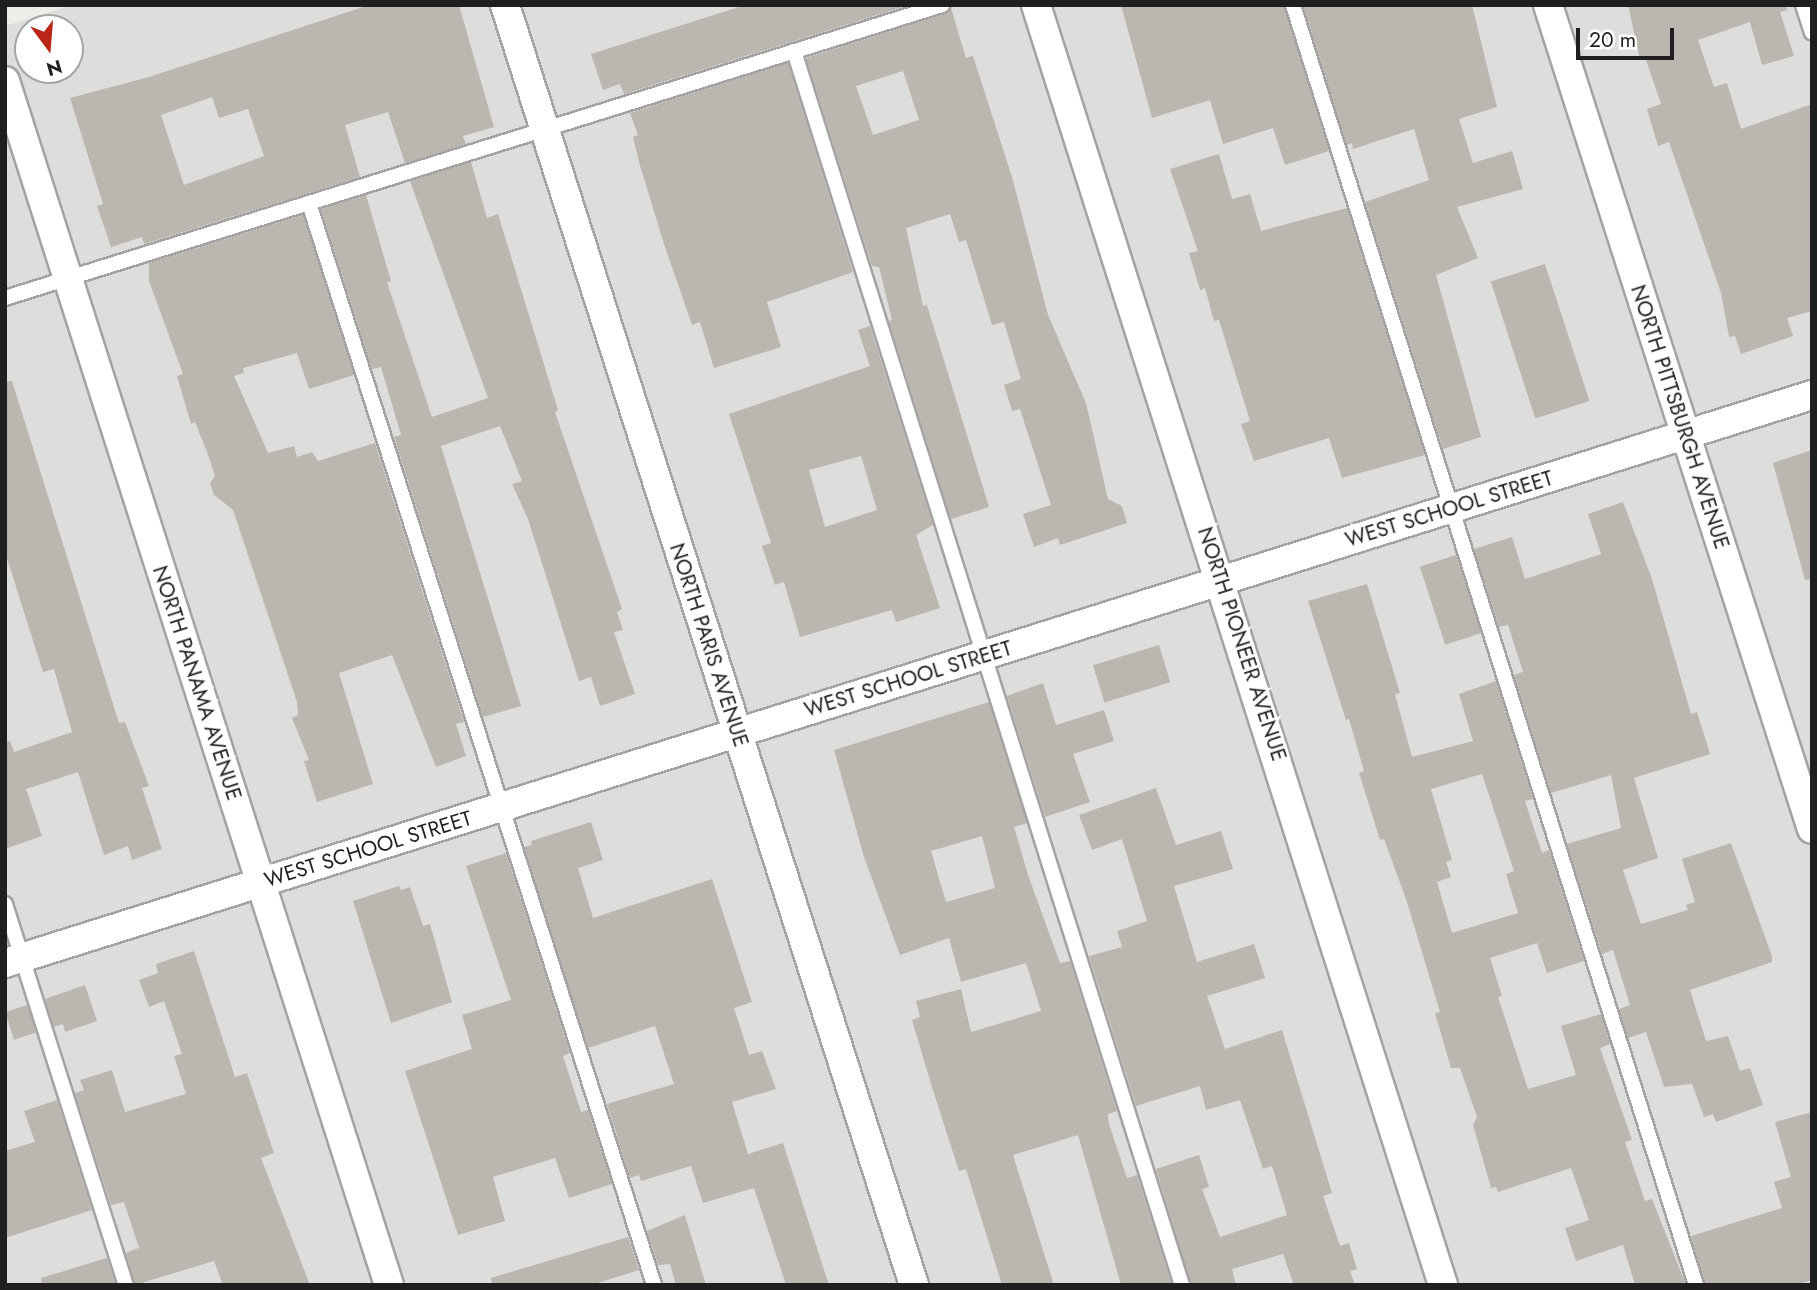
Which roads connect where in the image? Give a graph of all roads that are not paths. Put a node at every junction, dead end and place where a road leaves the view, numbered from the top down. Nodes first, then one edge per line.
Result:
1 (505, 5) edge
2 (942, 5) edge
3 (1036, 5) edge
4 (1293, 5) edge
5 (1548, 5) edge
6 (1803, 5) edge
7 (1812, 33) edge
8 (794, 51) junction
9 (5, 80) edge
10 (545, 129) junction
11 (309, 203) junction
12 (68, 278) junction
13 (5, 298) edge
14 (1812, 395) edge
15 (1685, 435) junction
16 (1452, 508) junction
17 (1222, 580) junction
18 (981, 656) junction
19 (737, 733) junction
20 (500, 807) junction
21 (1812, 830) edge
22 (261, 883) junction
23 (5, 904) edge
24 (14, 961) edge
25 (127, 1285) edge
26 (389, 1285) edge
27 (654, 1285) edge
28 (914, 1285) edge
29 (1182, 1285) edge
30 (1443, 1285) edge
31 (1696, 1285) edge

1 - 10 street, NORTH PARIS AVENUE
2 - 8 lane
3 - 17 street, NORTH PIONEER AVENUE
4 - 16 lane
5 - 15 street, NORTH PITTSBURGH AVENUE
6 - 7 lane
8 - 10 lane
8 - 18 lane
9 - 12 street, NORTH PANAMA AVENUE
10 - 11 lane
10 - 19 street, NORTH PARIS AVENUE
11 - 12 lane
11 - 20 lane
12 - 13 lane
12 - 22 street, NORTH PANAMA AVENUE
14 - 15 street, WEST SCHOOL STREET
15 - 16 street, WEST SCHOOL STREET
15 - 21 street, NORTH PITTSBURGH AVENUE
16 - 17 street, WEST SCHOOL STREET
16 - 31 lane
17 - 18 street, WEST SCHOOL STREET
17 - 30 street, NORTH PIONEER AVENUE
18 - 19 street, WEST SCHOOL STREET
18 - 29 lane
19 - 20 street, WEST SCHOOL STREET
19 - 28 street, NORTH PARIS AVENUE
20 - 22 street, WEST SCHOOL STREET
20 - 27 lane
22 - 24 street, WEST SCHOOL STREET
22 - 26 street, NORTH PANAMA AVENUE
23 - 24 lane
24 - 25 lane

